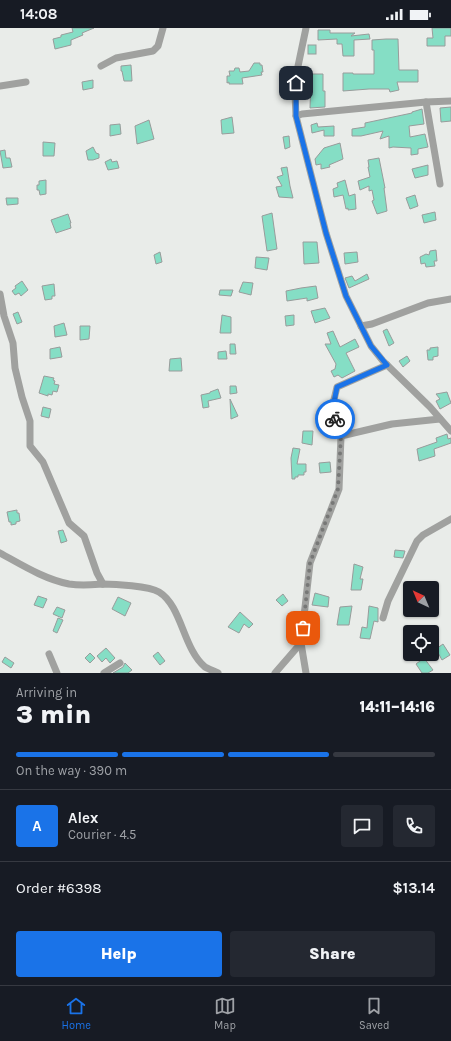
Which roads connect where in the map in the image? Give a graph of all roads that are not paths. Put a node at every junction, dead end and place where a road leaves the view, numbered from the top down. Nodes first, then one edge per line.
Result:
1 (163, 28) edge
2 (306, 28) edge
3 (101, 66) dead end
4 (26, 82) dead end
5 (0, 86) edge
6 (451, 101) edge
7 (426, 102) junction
8 (296, 116) junction
9 (440, 184) dead end
10 (0, 294) edge
11 (451, 299) edge
12 (2, 316) edge
13 (361, 326) junction
14 (387, 365) junction
15 (440, 419) junction
16 (451, 431) edge
17 (341, 436) junction
18 (451, 519) edge
19 (0, 554) edge
20 (103, 584) junction
21 (383, 618) dead end
22 (301, 643) junction
23 (49, 654) dead end
24 (120, 663) dead end
25 (57, 673) edge
26 (104, 673) edge
27 (218, 673) edge
28 (276, 673) edge
29 (306, 673) edge

1 - 3 street
2 - 8 street
4 - 5 street
6 - 7 street
7 - 8 street
7 - 9 street
8 - 13 street
10 - 12 street
11 - 13 street
12 - 20 street
13 - 14 street
14 - 15 street
14 - 17 street
15 - 16 street
15 - 17 street
17 - 22 street
18 - 21 street
19 - 20 street
20 - 27 street
22 - 28 street
22 - 29 street
23 - 25 street
24 - 26 street

